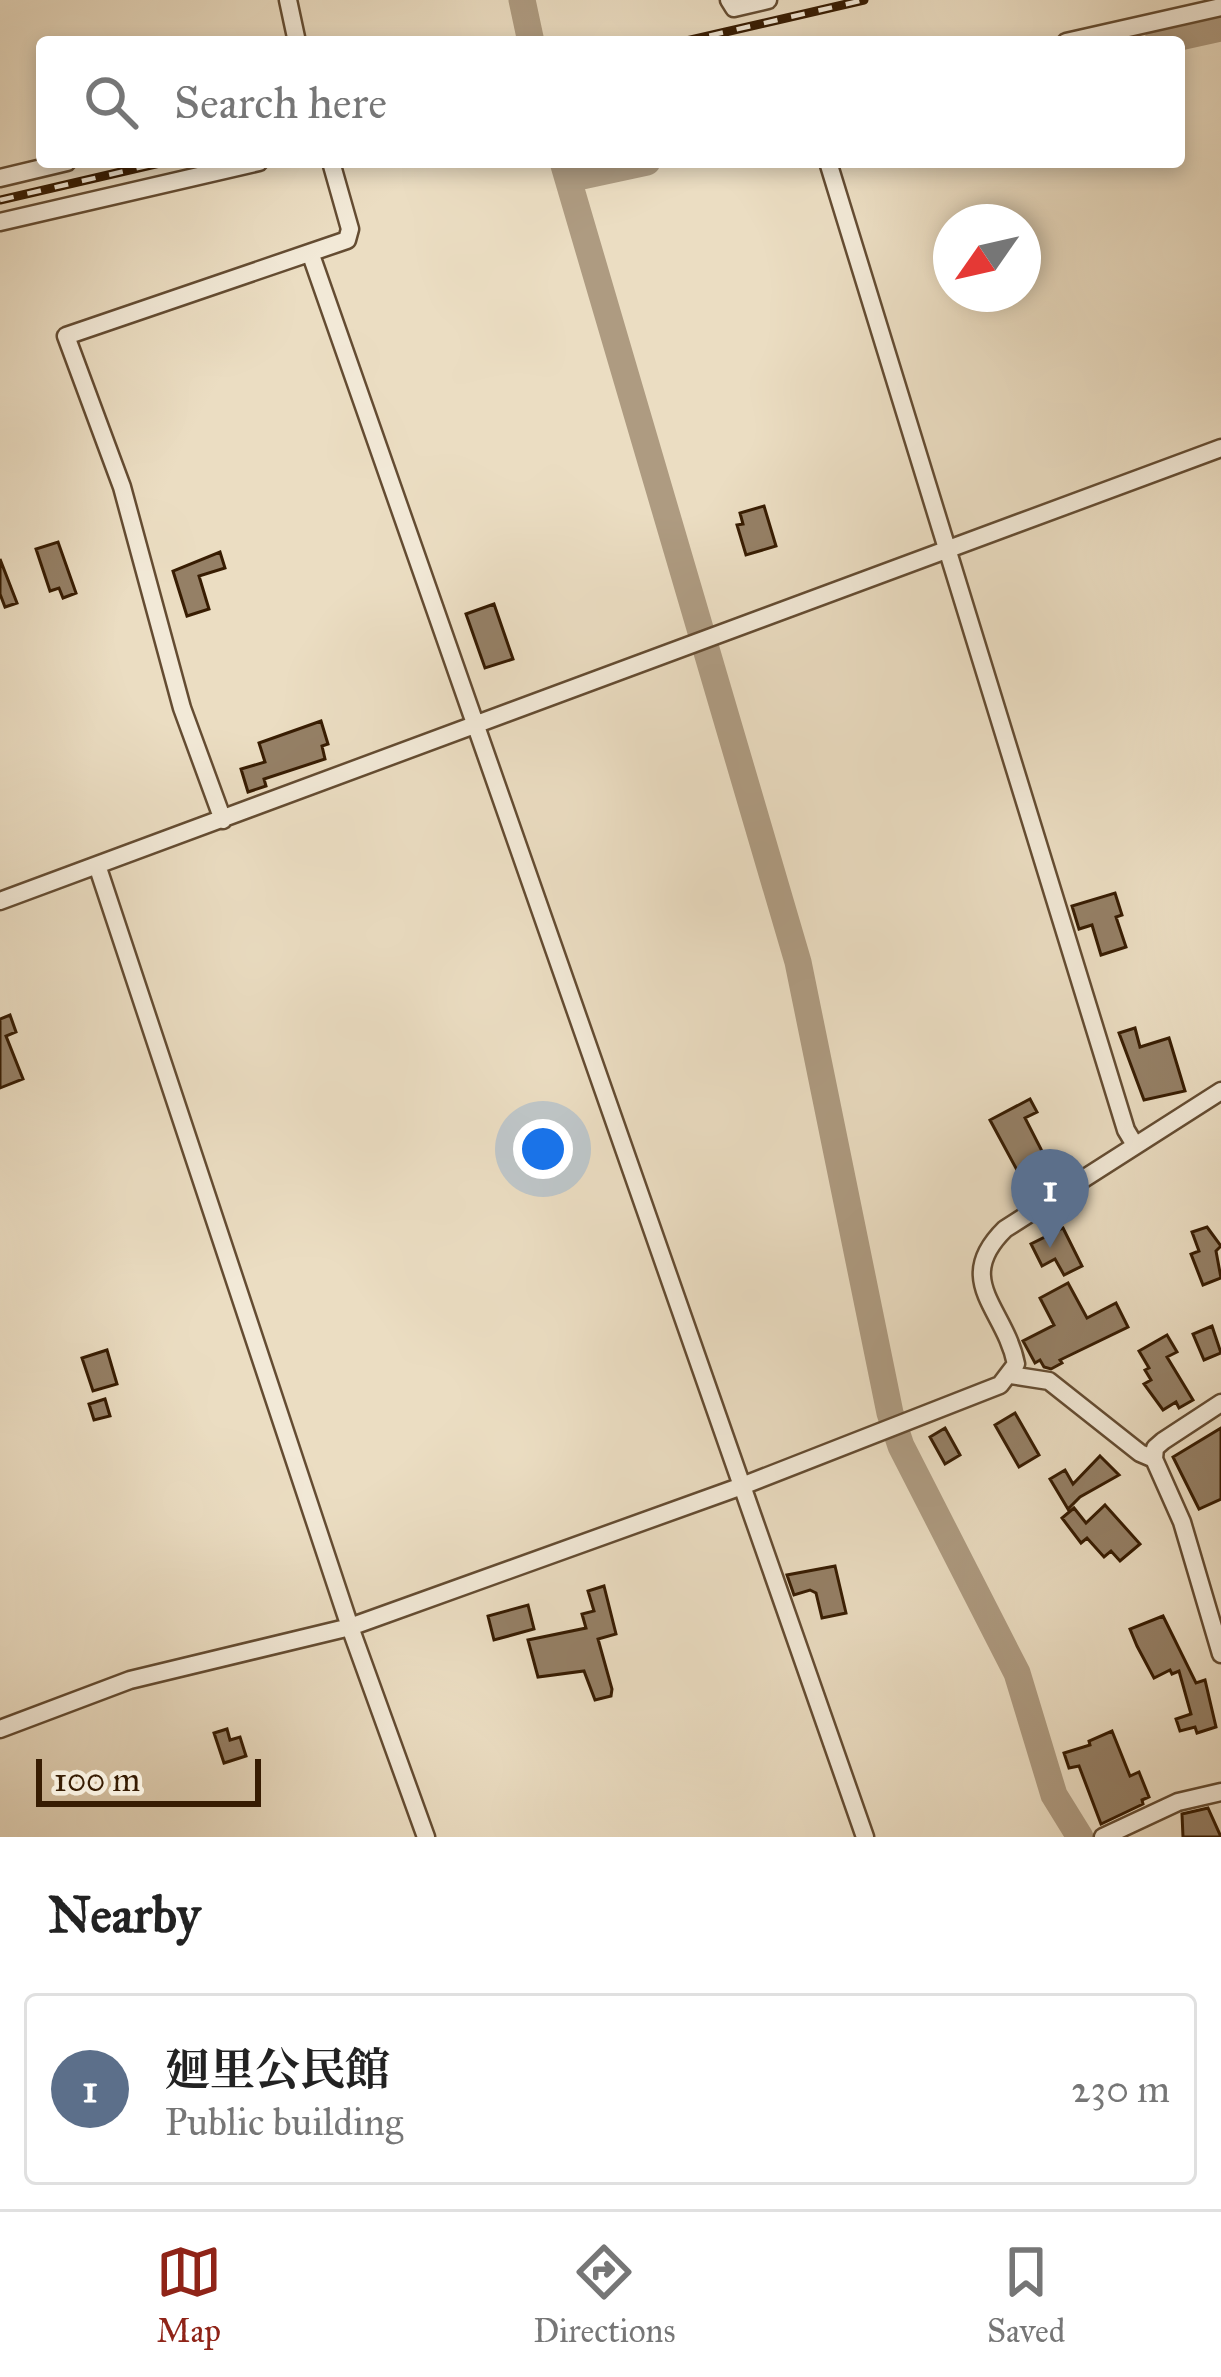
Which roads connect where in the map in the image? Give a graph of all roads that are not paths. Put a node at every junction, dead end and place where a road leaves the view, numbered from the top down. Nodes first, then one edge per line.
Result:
1 (288, 0) edge
2 (729, 0) edge
3 (767, 0) edge
4 (1221, 7) edge
5 (297, 36) edge
6 (1093, 36) edge
7 (42, 168) edge
8 (233, 168) edge
9 (333, 168) edge
10 (830, 168) edge
11 (0, 178) edge
12 (0, 222) edge
13 (311, 254) junction
14 (1221, 448) edge
15 (948, 550) junction
16 (475, 726) junction
17 (223, 820) junction
18 (97, 866) junction
19 (0, 902) edge
20 (1221, 1090) edge
21 (1135, 1145) junction
22 (1011, 1376) junction
23 (1221, 1403) edge
24 (1154, 1459) junction
25 (742, 1486) junction
26 (350, 1627) junction
27 (1221, 1654) edge
28 (0, 1729) edge
29 (1221, 1792) edge
30 (426, 1837) edge
31 (865, 1837) edge
32 (1103, 1837) edge

1 - 5 street
2 - 3 street
4 - 6 street
7 - 11 street
8 - 12 street
9 - 13 street
10 - 15 street
13 - 16 street
13 - 17 street
14 - 15 street
15 - 16 street
15 - 21 street
16 - 17 street
16 - 25 street
17 - 18 street
18 - 19 street
18 - 26 street
20 - 21 street
21 - 22 street
22 - 24 street
22 - 25 street
23 - 24 street
24 - 27 street
25 - 26 street
25 - 31 street
26 - 28 street
26 - 30 street
29 - 32 street

